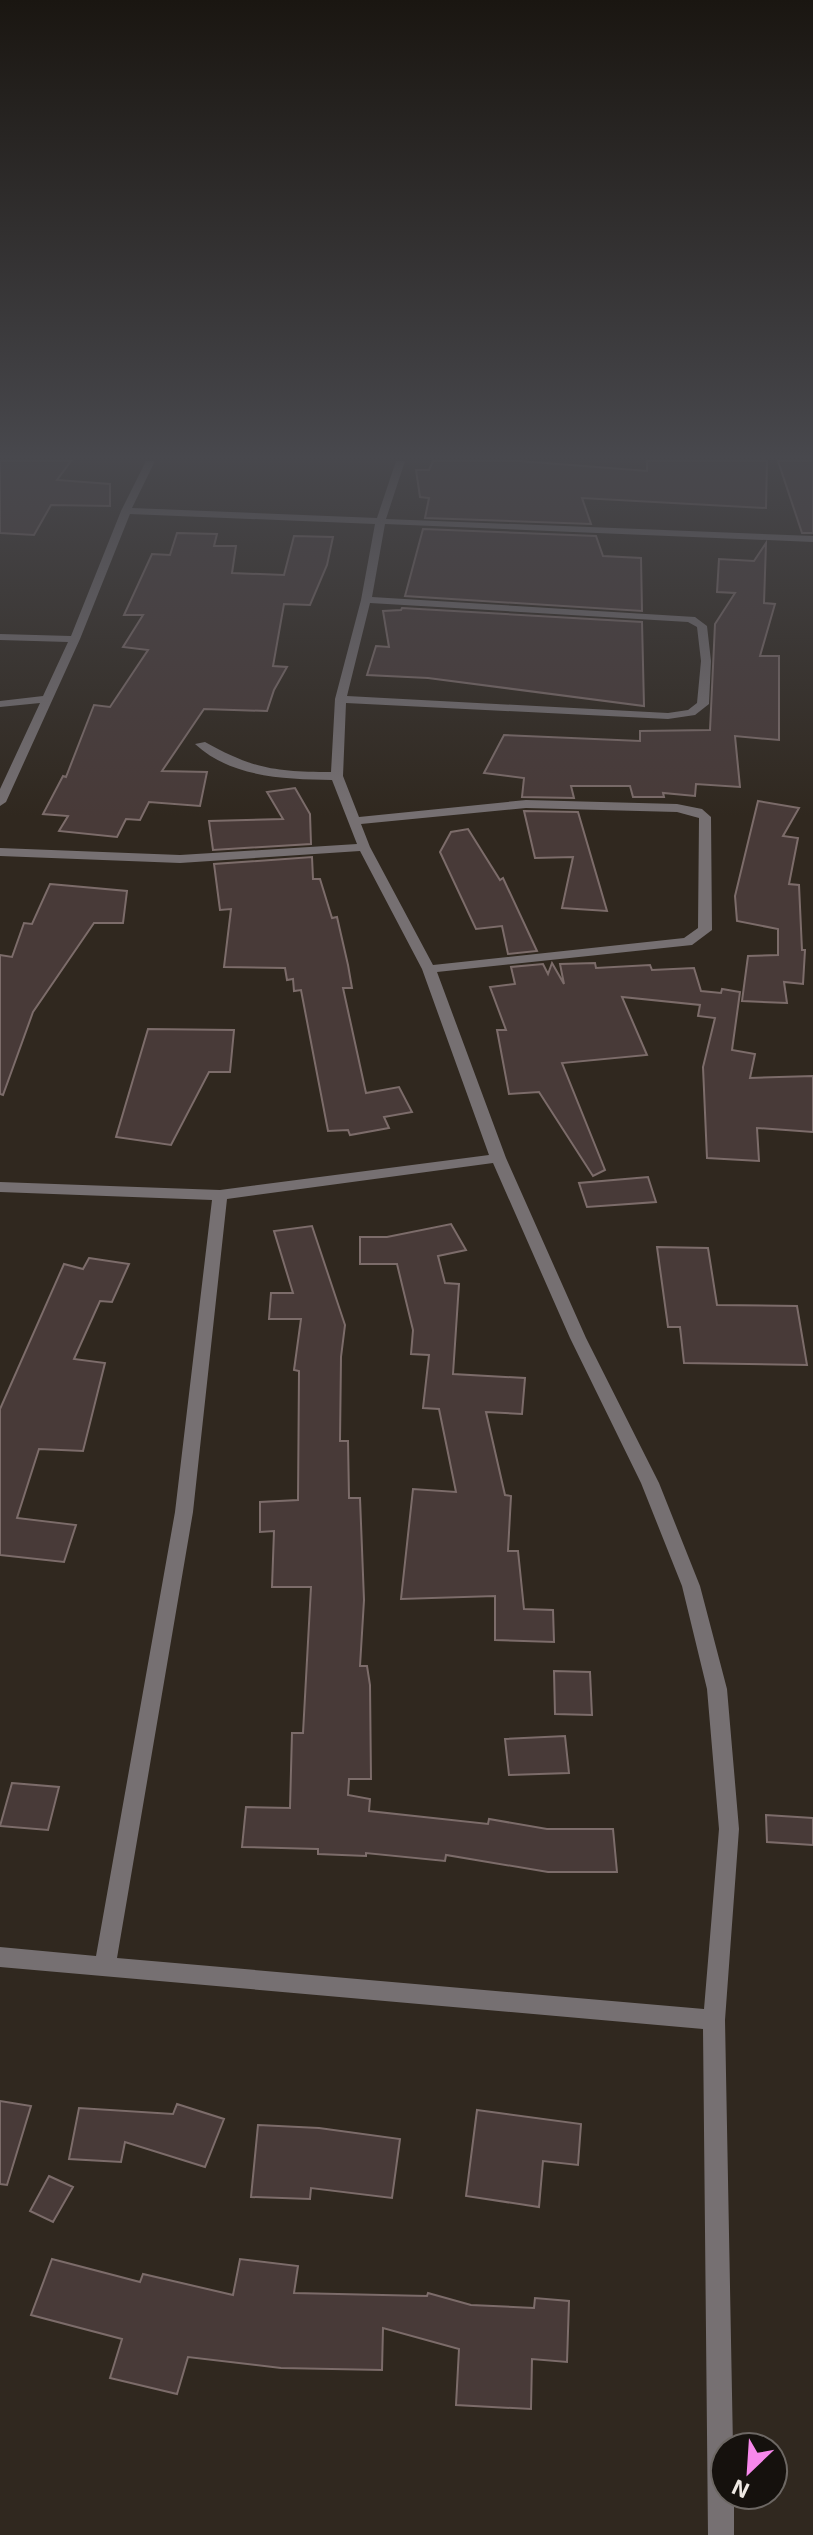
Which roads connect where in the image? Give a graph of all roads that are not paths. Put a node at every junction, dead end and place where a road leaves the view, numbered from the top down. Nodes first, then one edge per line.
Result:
1 (99, 579) edge
2 (370, 579) edge
3 (366, 600) junction
4 (0, 637) edge
5 (75, 639) junction
6 (45, 699) junction
7 (341, 699) junction
8 (0, 704) edge
9 (201, 744) dead end
10 (337, 776) junction
11 (0, 802) edge
12 (353, 821) junction
13 (364, 847) junction
14 (0, 852) edge
15 (429, 969) junction
16 (498, 1158) junction
17 (0, 1187) edge
18 (220, 1195) junction
19 (0, 1957) edge
20 (105, 1966) junction
21 (714, 2020) junction
22 (721, 2535) edge

1 - 5 street
2 - 3 street
3 - 7 street
3 - 7 street
4 - 5 street
5 - 6 street
6 - 8 street
6 - 11 street
7 - 10 street
9 - 10 street
10 - 12 street
12 - 13 street
12 - 15 street
13 - 14 street
13 - 15 street
15 - 16 street
16 - 18 street
16 - 21 street
17 - 18 street
18 - 20 street
19 - 20 street
20 - 21 street
21 - 22 street

